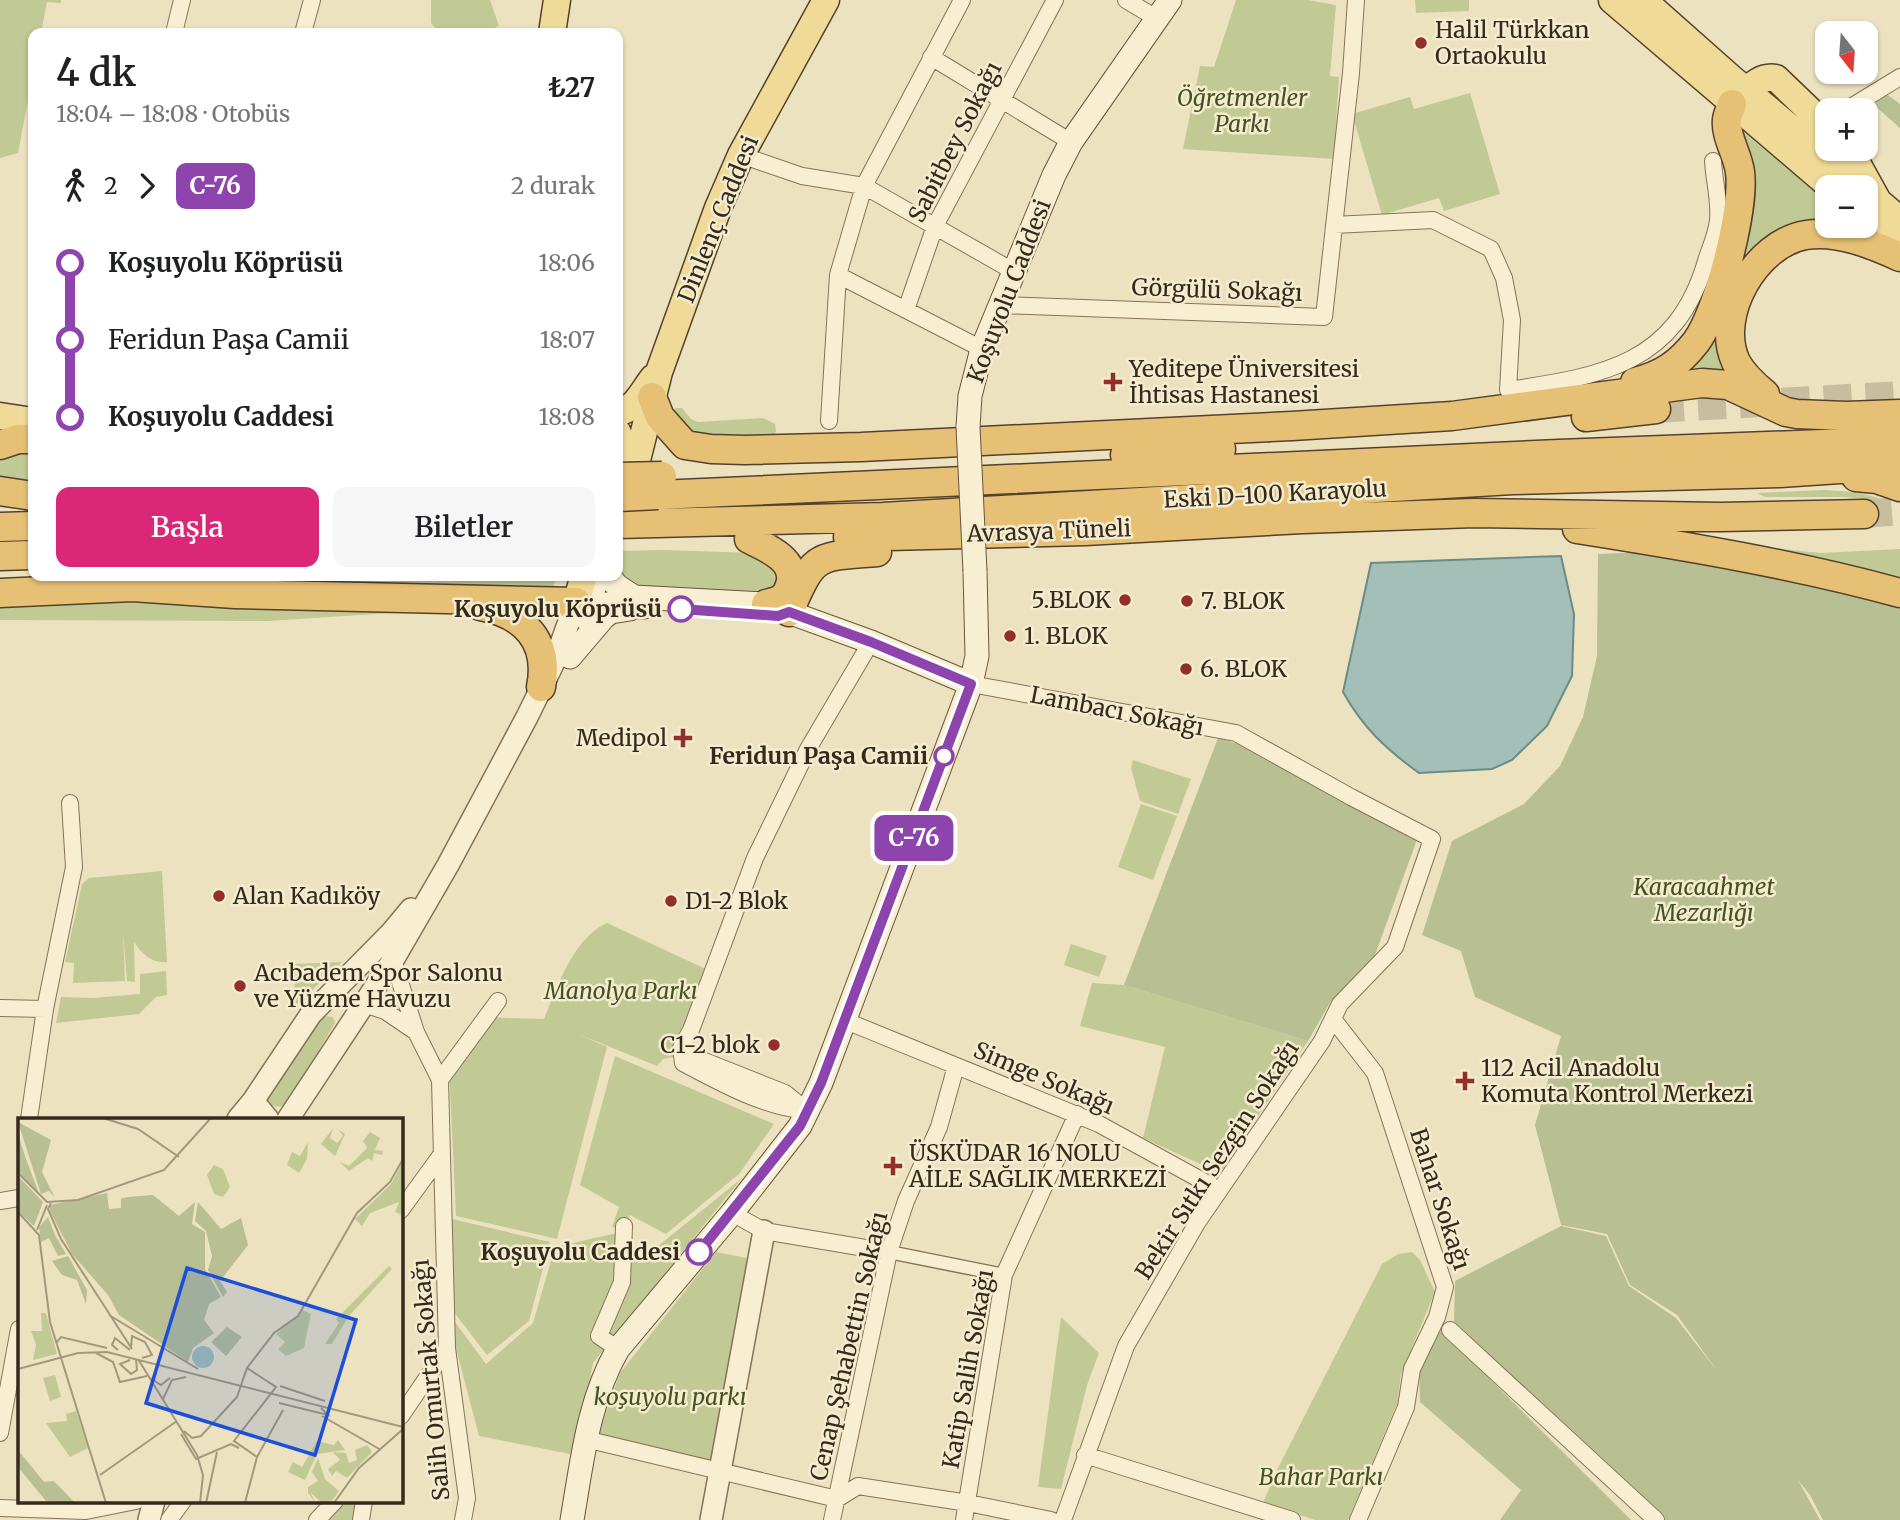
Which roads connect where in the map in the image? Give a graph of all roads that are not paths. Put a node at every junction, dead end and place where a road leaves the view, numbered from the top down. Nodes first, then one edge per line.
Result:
1 (182, 0) edge
2 (312, 0) edge
3 (557, 0) edge
4 (815, 0) edge
5 (826, 0) edge
6 (962, 0) edge
7 (1055, 0) edge
8 (1126, 0) edge
9 (1356, 0) edge
10 (1612, 0) edge
11 (1643, 0) edge
12 (1164, 10) edge
13 (175, 28) edge
14 (304, 28) edge
15 (553, 28) edge
16 (806, 34) junction
17 (931, 57) junction
18 (1900, 77) edge
19 (1740, 98) junction
20 (1867, 98) edge
21 (1001, 100) junction
22 (1815, 108) edge
23 (1071, 142) junction
24 (741, 155) junction
25 (1713, 162) dead end
26 (1818, 175) edge
27 (1838, 175) edge
28 (864, 186) junction
29 (1878, 206) edge
30 (1878, 214) edge
31 (1900, 220) edge
32 (1334, 225) junction
33 (935, 226) junction
34 (1900, 246) edge
35 (1900, 257) edge
36 (1013, 271) junction
37 (838, 275) junction
38 (1000, 305) junction
39 (906, 310) junction
40 (982, 349) junction
41 (656, 385) junction
42 (1565, 402) junction
43 (1656, 410) tunnel mouth
44 (623, 412) edge
45 (1809, 414) junction
46 (1900, 414) edge
47 (0, 416) edge
48 (1900, 420) edge
49 (829, 421) dead end
50 (28, 422) edge
51 (28, 424) edge
52 (0, 429) edge
53 (28, 439) edge
54 (1900, 441) edge
55 (0, 445) edge
56 (1559, 454) junction
57 (1900, 465) edge
58 (1780, 473) junction
59 (623, 478) edge
60 (660, 485) junction
61 (1900, 487) edge
62 (0, 491) edge
63 (28, 495) edge
64 (623, 496) edge
65 (623, 504) edge
66 (28, 506) edge
67 (0, 509) edge
68 (1474, 513) junction
69 (1864, 514) tunnel mouth
70 (623, 525) edge
71 (28, 526) edge
72 (0, 527) edge
73 (649, 531) junction
74 (1085, 531) junction
75 (623, 539) edge
76 (749, 539) junction
77 (28, 555) edge
78 (0, 556) edge
79 (613, 581) edge
80 (0, 593) edge
81 (584, 593) edge
82 (1900, 593) edge
83 (377, 597) junction
84 (654, 607) junction
85 (778, 608) junction
86 (871, 642) junction
87 (570, 657) junction
88 (971, 684) junction
89 (541, 687) junction
90 (512, 748) junction
91 (70, 803) dead end
92 (1432, 839) joint
93 (448, 864) junction
94 (393, 960) junction
95 (498, 1000) dead end
96 (364, 1004) junction
97 (0, 1007) edge
98 (45, 1009) junction
99 (311, 1014) junction
100 (1333, 1019) junction
101 (846, 1021) junction
102 (416, 1032) junction
103 (340, 1037) junction
104 (956, 1066) junction
105 (440, 1080) junction
106 (251, 1110) edge
107 (807, 1111) junction
108 (1077, 1114) junction
109 (288, 1117) edge
110 (29, 1118) edge
111 (440, 1155) junction
112 (1219, 1190) junction
113 (18, 1198) edge
114 (0, 1201) edge
115 (402, 1209) edge
116 (732, 1213) junction
117 (624, 1226) dead end
118 (764, 1231) junction
119 (889, 1252) junction
120 (1004, 1275) junction
121 (1450, 1330) dead end
122 (18, 1334) edge
123 (447, 1348) junction
124 (618, 1349) junction
125 (402, 1415) edge
126 (0, 1433) edge
127 (585, 1439) junction
128 (1085, 1455) junction
129 (720, 1473) junction
130 (837, 1499) junction
131 (131, 1502) edge
132 (154, 1502) edge
133 (182, 1502) edge
134 (334, 1502) edge
135 (364, 1502) edge
136 (968, 1503) junction
137 (0, 1508) edge
138 (86, 1511) edge
139 (149, 1520) edge
140 (169, 1520) edge
141 (317, 1520) edge
142 (361, 1520) edge
143 (463, 1520) edge
144 (572, 1520) edge
145 (711, 1520) edge
146 (832, 1520) edge
147 (964, 1520) edge
148 (1051, 1520) edge
149 (1063, 1520) edge
150 (1292, 1520) edge
151 (1358, 1520) edge
152 (1656, 1520) edge

1 - 13 street
2 - 14 street
3 - 15 main road
4 - 16 main road, Dinlenç Caddesi
5 - 16 main road, Dinlenç Caddesi
6 - 17 street
7 - 21 street, Sabitbey Sokağı
8 - 12 street
9 - 32 street, Görgülü Sokağı
10 - 19 main road
11 - 19 main road
12 - 23 main road, Koşuyolu Caddesi
16 - 24 main road, Dinlenç Caddesi
17 - 21 street
17 - 28 street
18 - 20 street
19 - 22 main road
19 - 26 main road
19 - 27 main road
19 - 42 highway
21 - 23 street
21 - 33 street, Sabitbey Sokağı
23 - 36 main road, Koşuyolu Caddesi
24 - 28 street
24 - 41 main road, Dinlenç Caddesi
25 - 32 street
28 - 33 street
28 - 37 street
29 - 31 main road
30 - 34 main road
32 - 38 street, Görgülü Sokağı
33 - 36 street
33 - 39 street, Sabitbey Sokağı
35 - 45 highway
36 - 38 main road, Koşuyolu Caddesi
37 - 39 street
37 - 49 street
38 - 40 main road, Koşuyolu Caddesi
39 - 40 street
40 - 88 main road, Koşuyolu Caddesi, bridge
41 - 42 highway
41 - 44 main road
41 - 65 main road
42 - 45 highway
43 - 60 highway
45 - 46 highway
47 - 50 main road
48 - 56 highway
51 - 52 highway
53 - 55 highway
54 - 56 highway, Eski D-100 Karayolu
56 - 60 highway, Eski D-100 Karayolu
57 - 58 highway, Eski D-100 Karayolu
58 - 61 highway
58 - 73 highway, Eski D-100 Karayolu
59 - 60 highway, bridge
60 - 64 highway, bridge
62 - 63 highway
66 - 67 highway
68 - 69 highway
68 - 74 highway, Avrasya Tüneli
68 - 82 highway
70 - 73 highway
71 - 72 highway
73 - 75 highway
73 - 76 highway, Avrasya Tüneli
74 - 76 highway, Avrasya Tüneli
74 - 85 highway
76 - 85 highway
77 - 78 highway
79 - 85 main road, Lambacı Sokağı
80 - 83 highway
81 - 83 highway
81 - 84 main road
81 - 87 street
81 - 89 street
83 - 89 highway
84 - 85 main road, Lambacı Sokağı
84 - 87 main road
85 - 86 main road, Lambacı Sokağı
86 - 88 main road, Lambacı Sokağı
86 - 107 street
87 - 90 street
88 - 92 street, Lambacı Sokağı
88 - 101 main road, Koşuyolu Caddesi
89 - 90 street
90 - 93 street
91 - 98 street
92 - 100 street, Bekir Sıtkı Sezgin Sokağı
93 - 94 street
93 - 99 street
94 - 96 street
94 - 102 street, Salih Omurtak Sokağı
95 - 105 street
96 - 102 street, Salih Omurtak Sokağı
96 - 103 street
97 - 98 street
98 - 110 street
99 - 103 street
99 - 106 street
100 - 112 street, Bekir Sıtkı Sezgin Sokağı
100 - 151 street, Bahar Sokağı
101 - 104 street, Simge Sokağı
101 - 107 main road, Koşuyolu Caddesi
102 - 105 street, Salih Omurtak Sokağı
103 - 109 street
104 - 108 street, Simge Sokağı
104 - 119 street, Cenap Şehabettin Sokağı
105 - 111 street, Salih Omurtak Sokağı
107 - 116 main road, Koşuyolu Caddesi
108 - 112 street, Simge Sokağı
108 - 120 street, Katip Salih Sokağı
111 - 115 street
111 - 123 street, Salih Omurtak Sokağı
112 - 128 street, Bekir Sıtkı Sezgin Sokağı
113 - 114 street
116 - 118 street
116 - 124 main road, Koşuyolu Caddesi
117 - 124 street
118 - 119 street
118 - 129 street
119 - 120 street
119 - 130 street, Cenap Şehabettin Sokağı
120 - 136 street, Katip Salih Sokağı
121 - 152 street
122 - 126 street
123 - 125 street
123 - 143 street, Salih Omurtak Sokağı
124 - 127 main road, Koşuyolu Caddesi
127 - 129 street
127 - 144 main road, Koşuyolu Caddesi
128 - 149 street, Bekir Sıtkı Sezgin Sokağı
128 - 150 street
129 - 130 street
129 - 145 street
130 - 136 street
130 - 146 street, Cenap Şehabettin Sokağı
131 - 138 street
132 - 139 street
133 - 140 street
134 - 141 street
135 - 142 street
136 - 147 street, Katip Salih Sokağı
136 - 148 street
137 - 138 street

